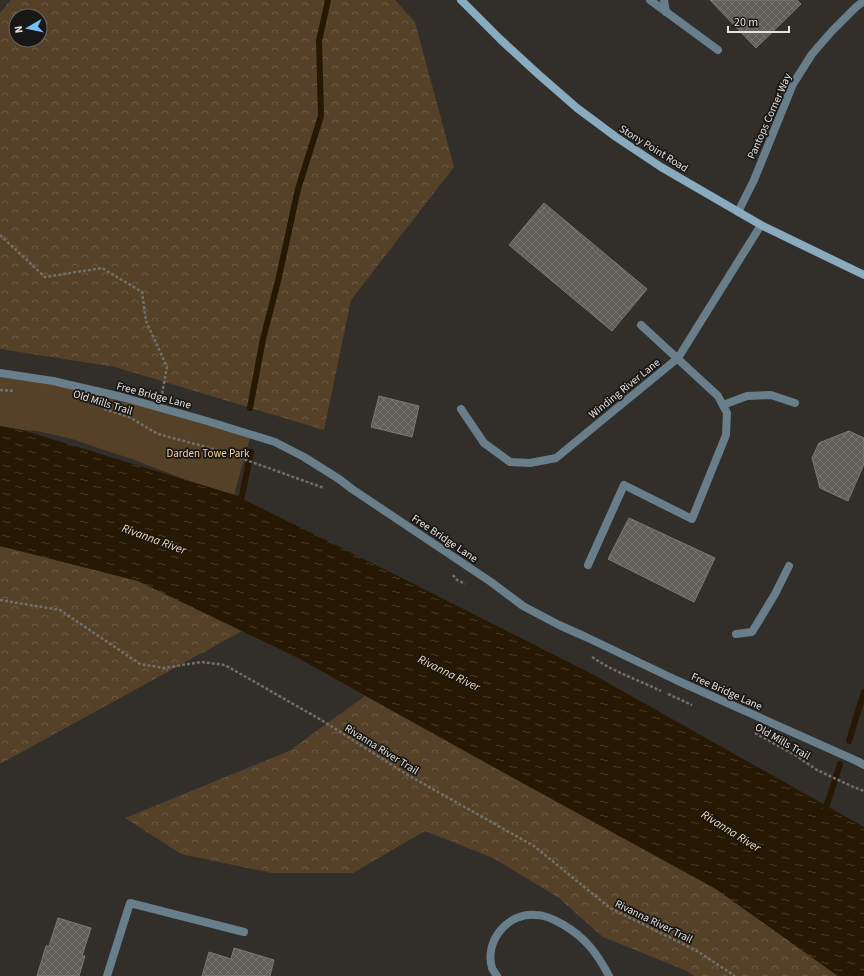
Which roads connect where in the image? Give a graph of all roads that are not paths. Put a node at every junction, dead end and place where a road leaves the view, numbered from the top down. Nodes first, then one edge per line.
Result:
1 (461, 0) edge
2 (650, 0) edge
3 (664, 0) edge
4 (864, 1) edge
5 (666, 12) junction
6 (718, 50) dead end
7 (738, 212) junction
8 (761, 225) junction
9 (864, 275) edge
10 (641, 325) dead end
11 (678, 358) junction
12 (0, 373) edge
13 (795, 403) dead end
14 (723, 405) junction
15 (460, 409) dead end
16 (588, 565) dead end
17 (789, 566) dead end
18 (736, 634) dead end
19 (861, 764) edge
20 (244, 932) dead end
21 (107, 976) edge
22 (497, 976) edge
23 (609, 976) edge

1 - 7 main road, Stony Point Road
2 - 5 street
3 - 5 street
4 - 7 street, Pantops Corner Way
5 - 6 street
7 - 8 main road, Stony Point Road
8 - 9 main road, Stony Point Road
8 - 11 street, Winding River Lane
10 - 11 street
11 - 14 street
11 - 15 street, Winding River Lane
12 - 19 street, Free Bridge Lane
13 - 14 street
14 - 16 street
17 - 18 street
20 - 21 street
22 - 23 street

